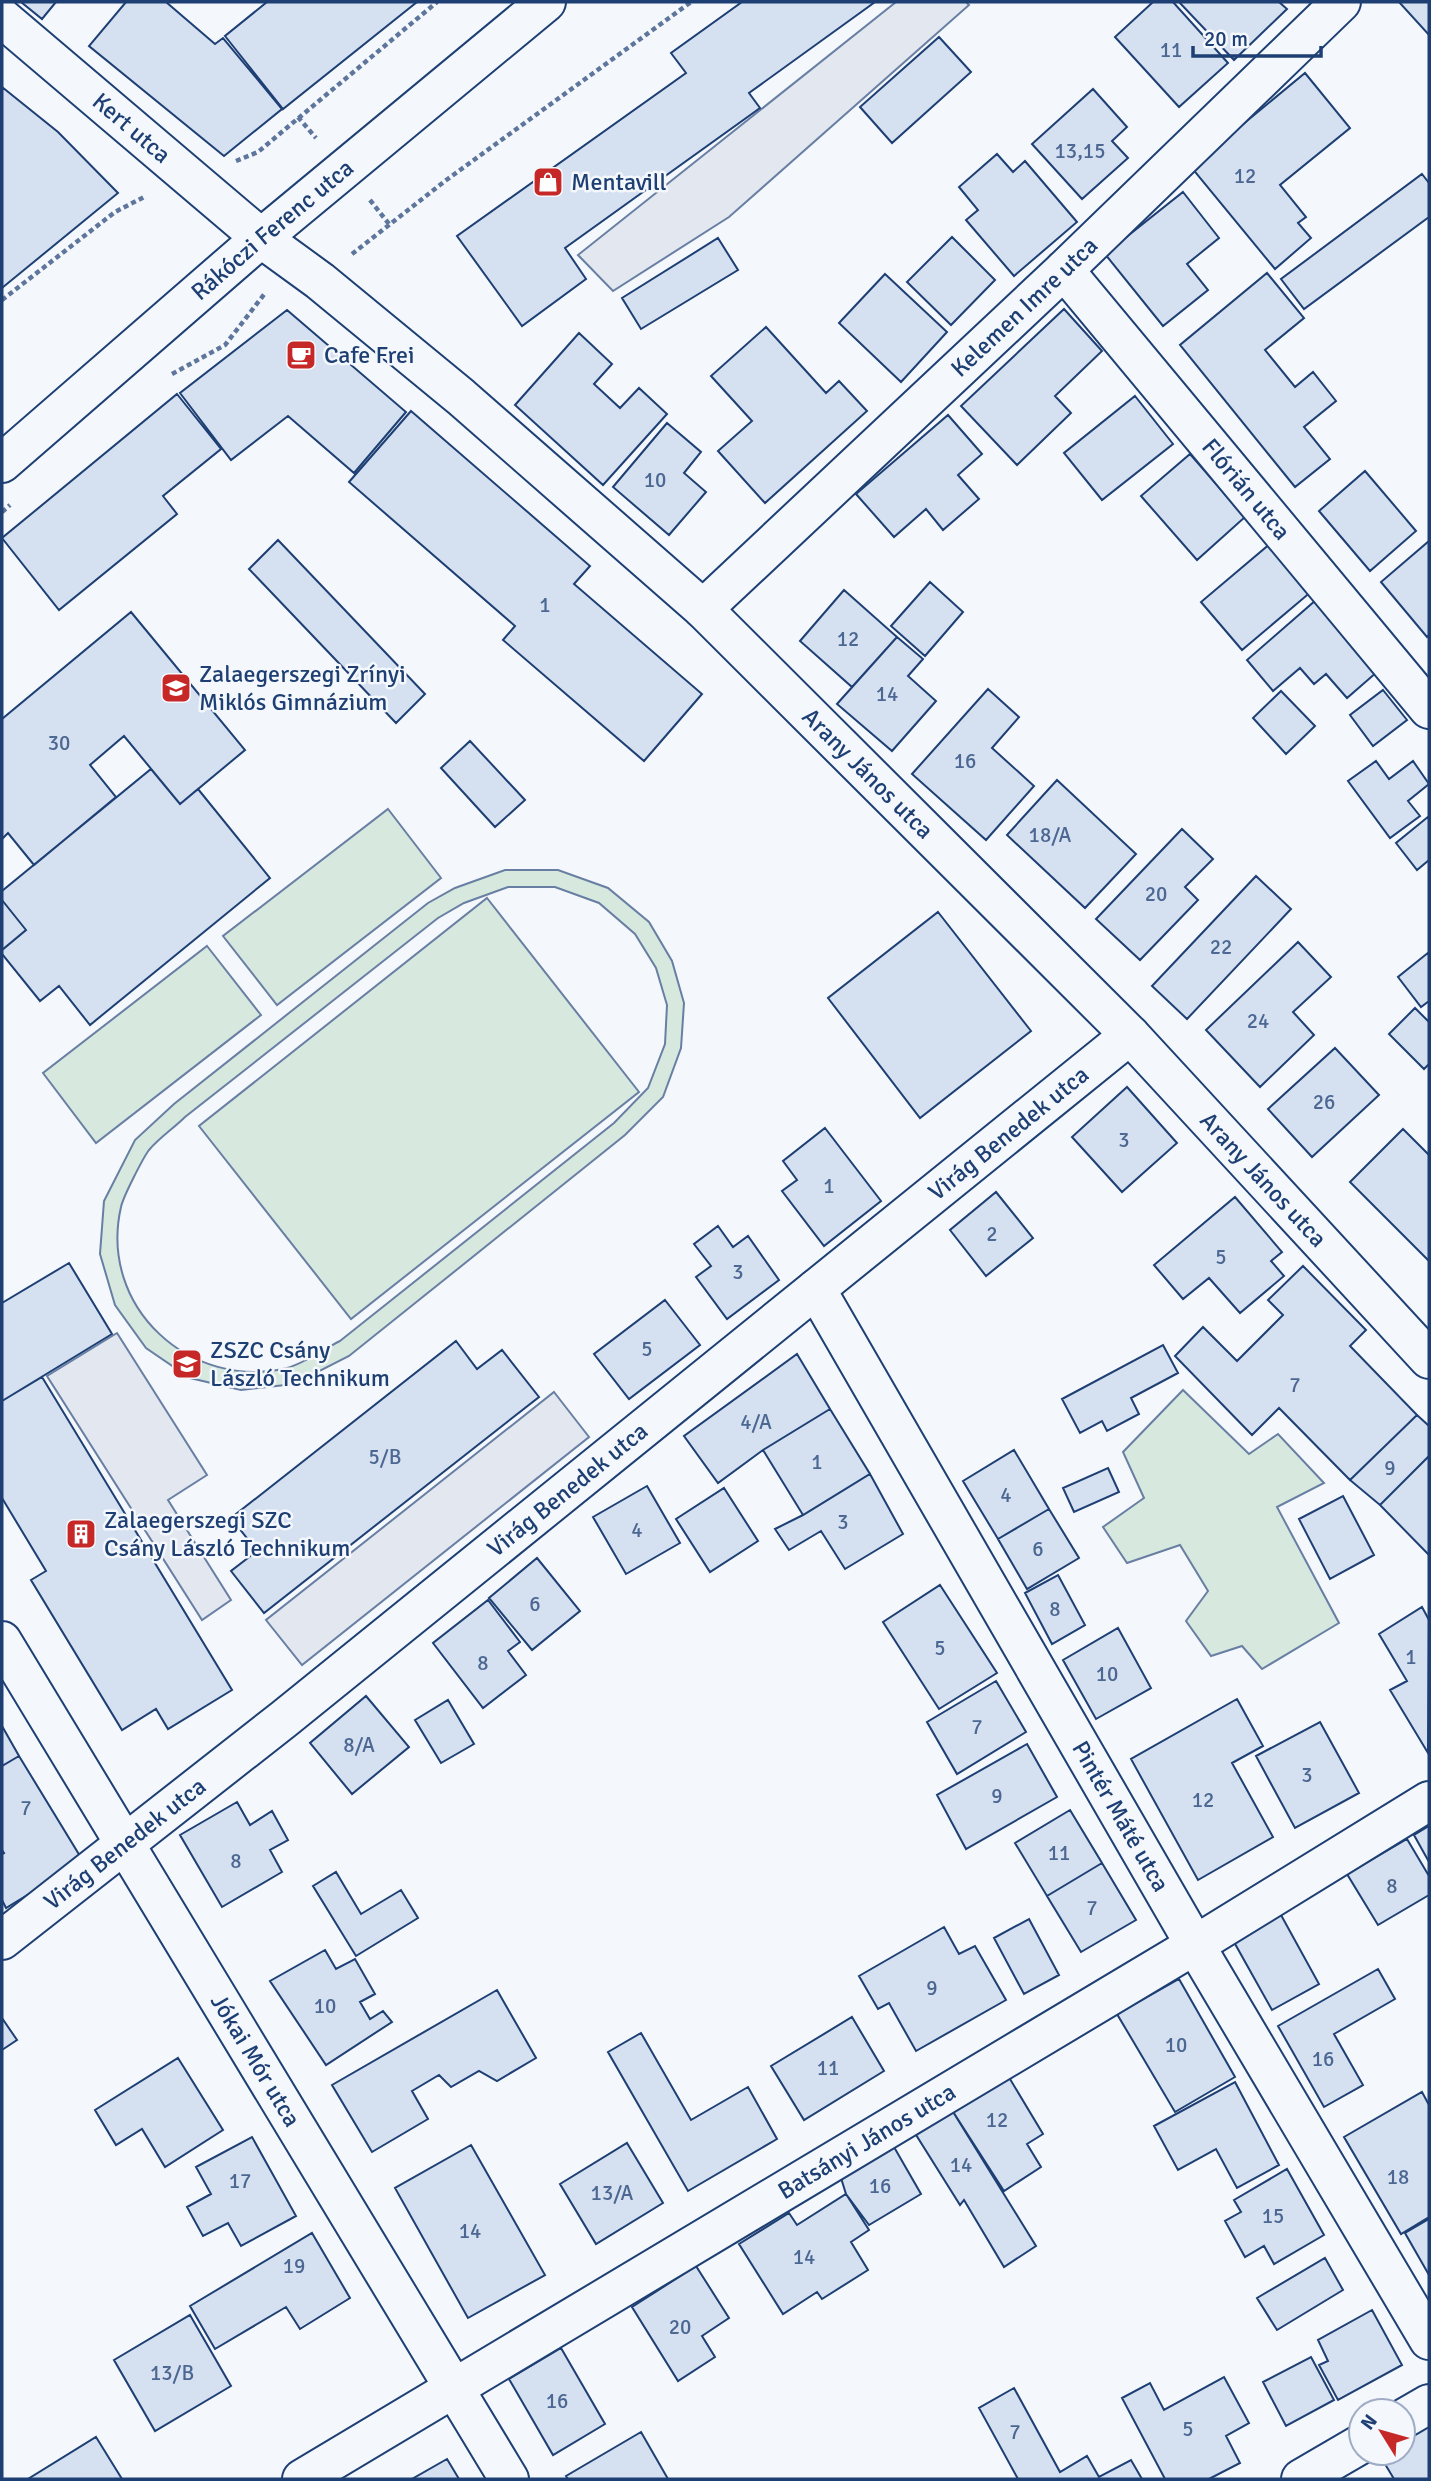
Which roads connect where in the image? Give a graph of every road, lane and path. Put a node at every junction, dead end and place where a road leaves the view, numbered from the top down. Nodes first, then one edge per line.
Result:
1 (546, 2) edge
2 (691, 2) edge
3 (1342, 2) edge
4 (2, 18) edge
5 (261, 238) junction
6 (1064, 270) junction
7 (320, 281) junction
8 (161, 380) dead end
9 (2, 463) edge
10 (13, 503) dead end
11 (2, 512) edge
12 (703, 609) junction
13 (1429, 709) edge
14 (1130, 1035) junction
15 (816, 1289) junction
16 (1429, 1359) edge
17 (2, 1641) edge
18 (1429, 1801) edge
19 (124, 1843) junction
20 (2, 1940) edge
21 (1195, 1945) junction
22 (1429, 2340) edge
23 (454, 2388) junction
24 (1347, 2452) edge
25 (302, 2479) edge
26 (509, 2479) edge
27 (1301, 2479) edge

1 - 5 street, Rákóczi Ferenc utca
2 - 7 path
3 - 6 street, Kelemen Imre utca
4 - 5 street, Kert utca
5 - 7 street, Arany János utca
5 - 9 street, Rákóczi Ferenc utca
6 - 12 street, Kelemen Imre utca
6 - 13 street, Flórián utca
7 - 8 path
7 - 12 street, Arany János utca
10 - 11 path
12 - 14 street, Arany János utca
14 - 15 street, Virág Benedek utca
14 - 16 street, Arany János utca
15 - 19 street, Virág Benedek utca
15 - 21 street, Pintér Máté utca
17 - 19 street, Jókai Mór utca
18 - 21 street, Batsányi János utca
19 - 20 street, Virág Benedek utca
19 - 23 street, Jókai Mór utca
21 - 22 street, Pintér Máté utca
21 - 23 street, Batsányi János utca
23 - 25 street, Batsányi János utca
23 - 26 street, Jókai Mór utca
24 - 27 street

